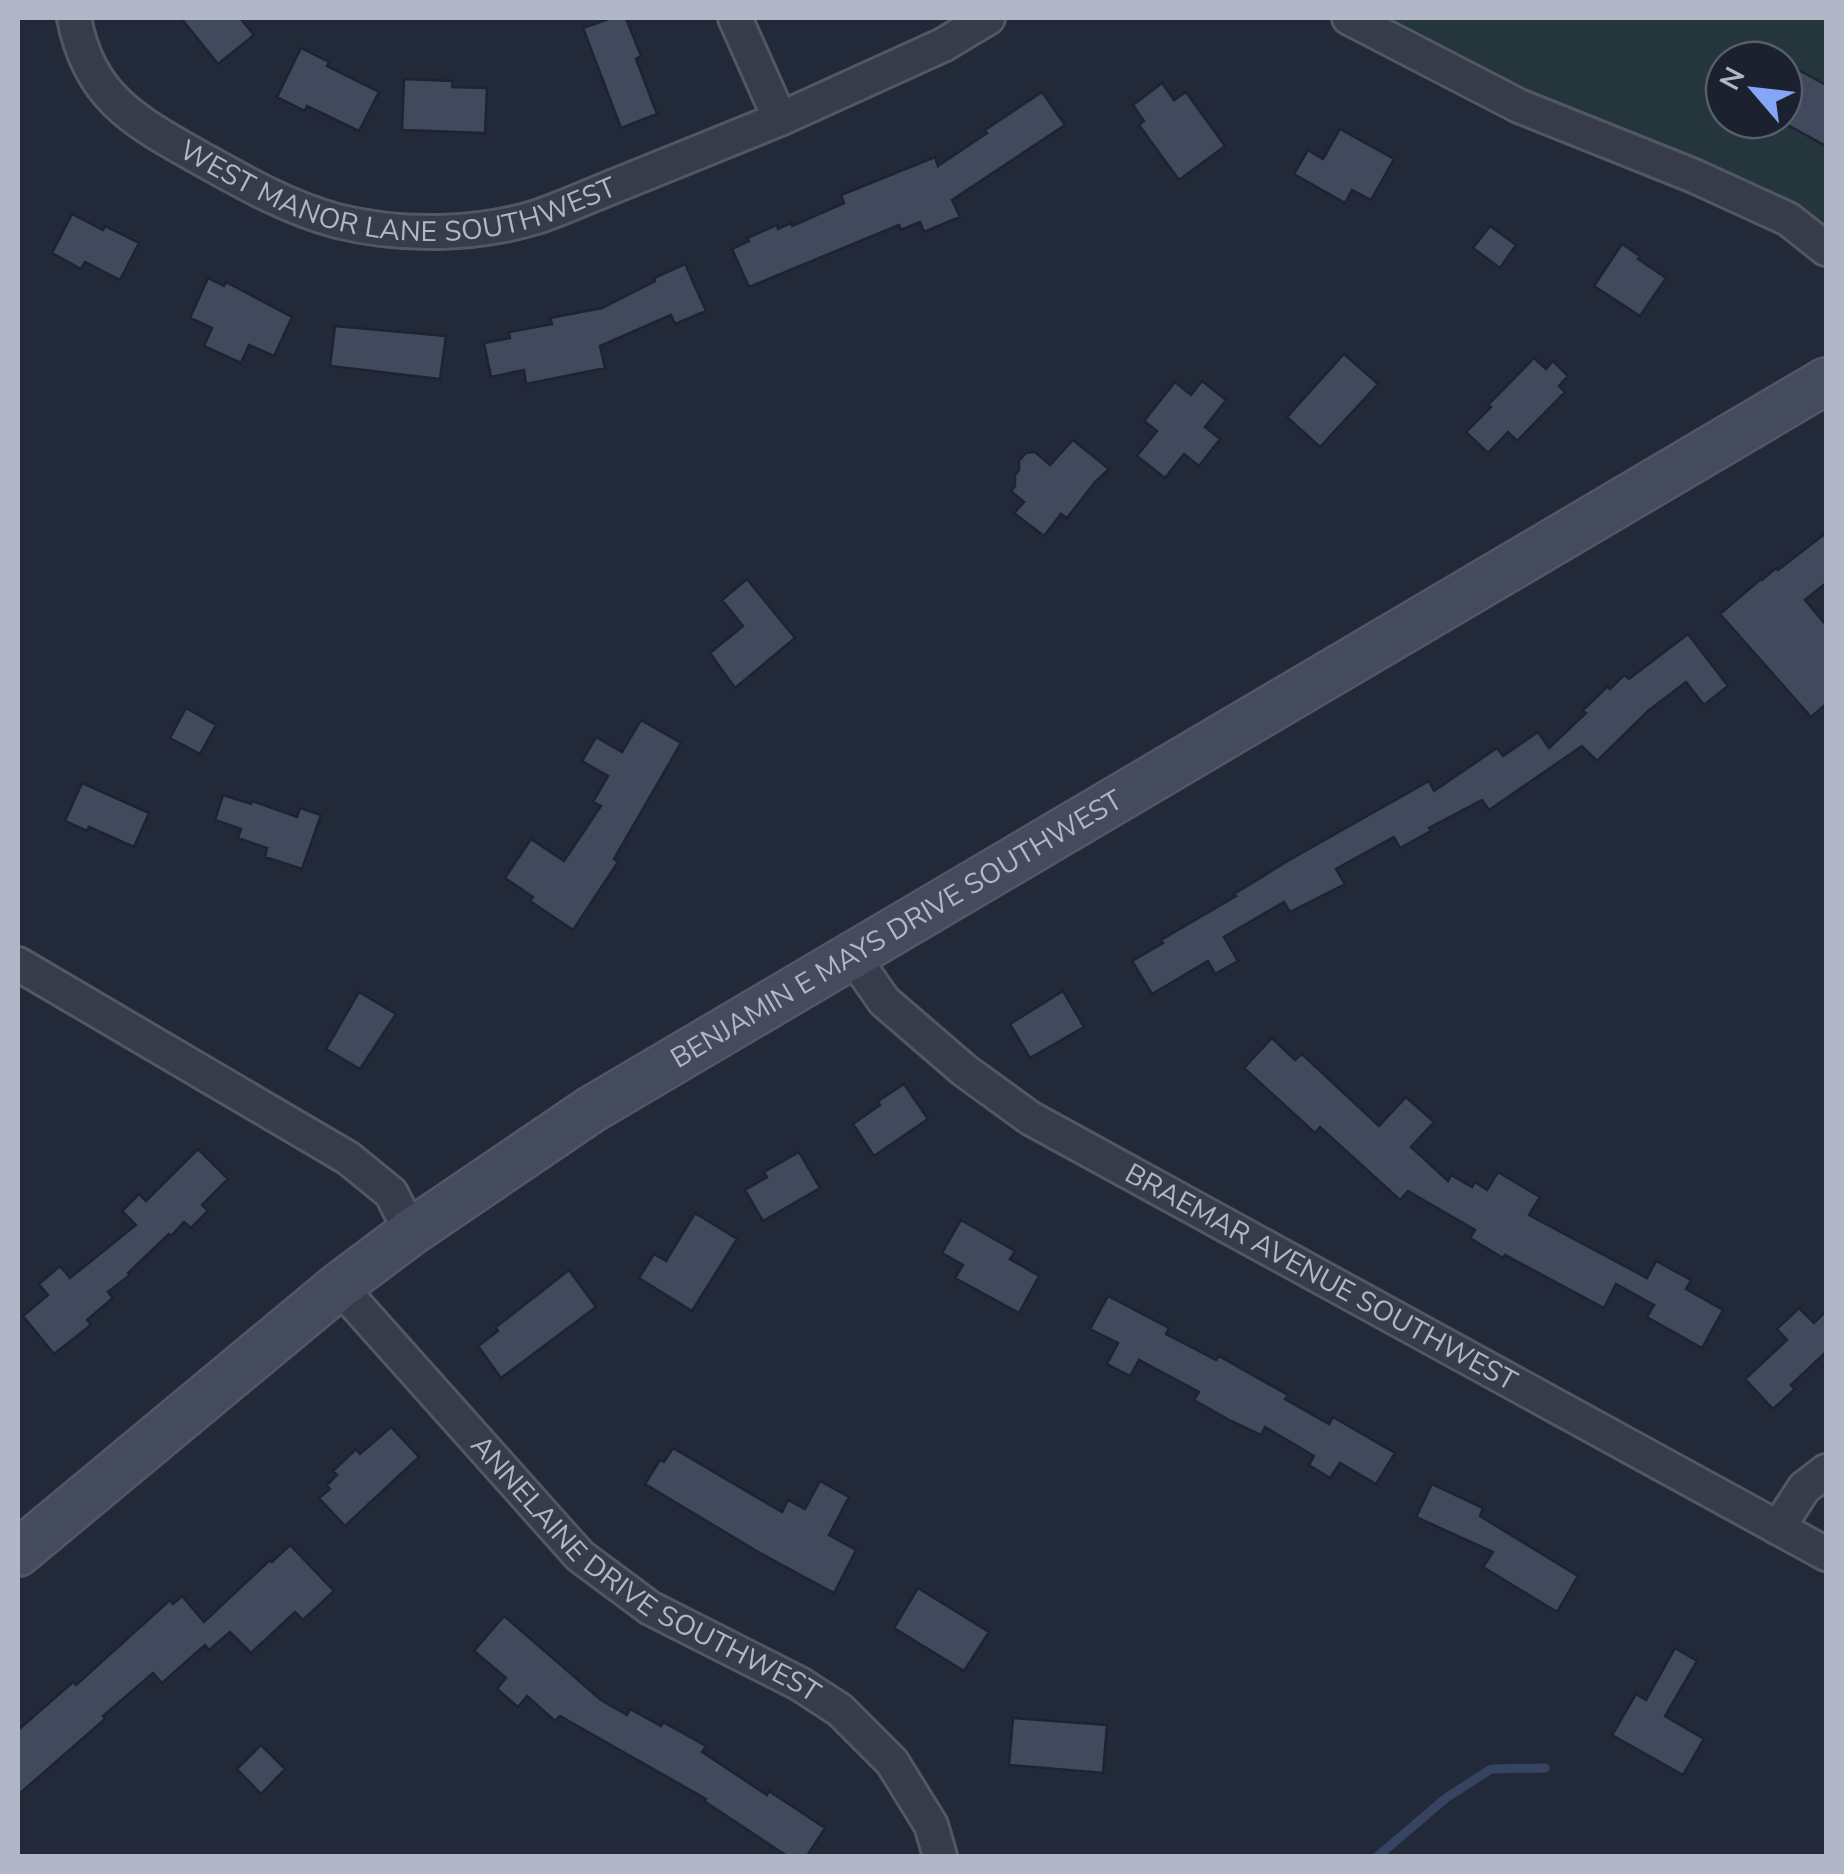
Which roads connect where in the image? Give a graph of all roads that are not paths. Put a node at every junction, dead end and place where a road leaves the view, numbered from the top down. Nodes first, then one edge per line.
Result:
1 (74, 18) edge
2 (735, 18) edge
3 (988, 18) edge
4 (1350, 18) edge
5 (780, 119) junction
6 (1826, 249) edge
7 (1826, 381) edge
8 (852, 954) junction
9 (18, 964) edge
10 (411, 1232) junction
11 (338, 1286) junction
12 (1826, 1471) edge
13 (1778, 1528) junction
14 (18, 1553) edge
15 (1826, 1554) edge
16 (940, 1856) edge

1 - 5 street, WEST MANOR LANE SOUTHWEST
2 - 5 street
3 - 5 street, WEST MANOR LANE SOUTHWEST
4 - 6 street
7 - 8 street, BENJAMIN E MAYS DRIVE SOUTHWEST
8 - 10 street, BENJAMIN E MAYS DRIVE SOUTHWEST
8 - 13 street, BRAEMAR AVENUE SOUTHWEST
9 - 10 street
10 - 11 street, BENJAMIN E MAYS DRIVE SOUTHWEST
11 - 14 street, BENJAMIN E MAYS DRIVE SOUTHWEST
11 - 16 street, ANNELAINE DRIVE SOUTHWEST
12 - 13 street
13 - 15 street, BRAEMAR AVENUE SOUTHWEST

